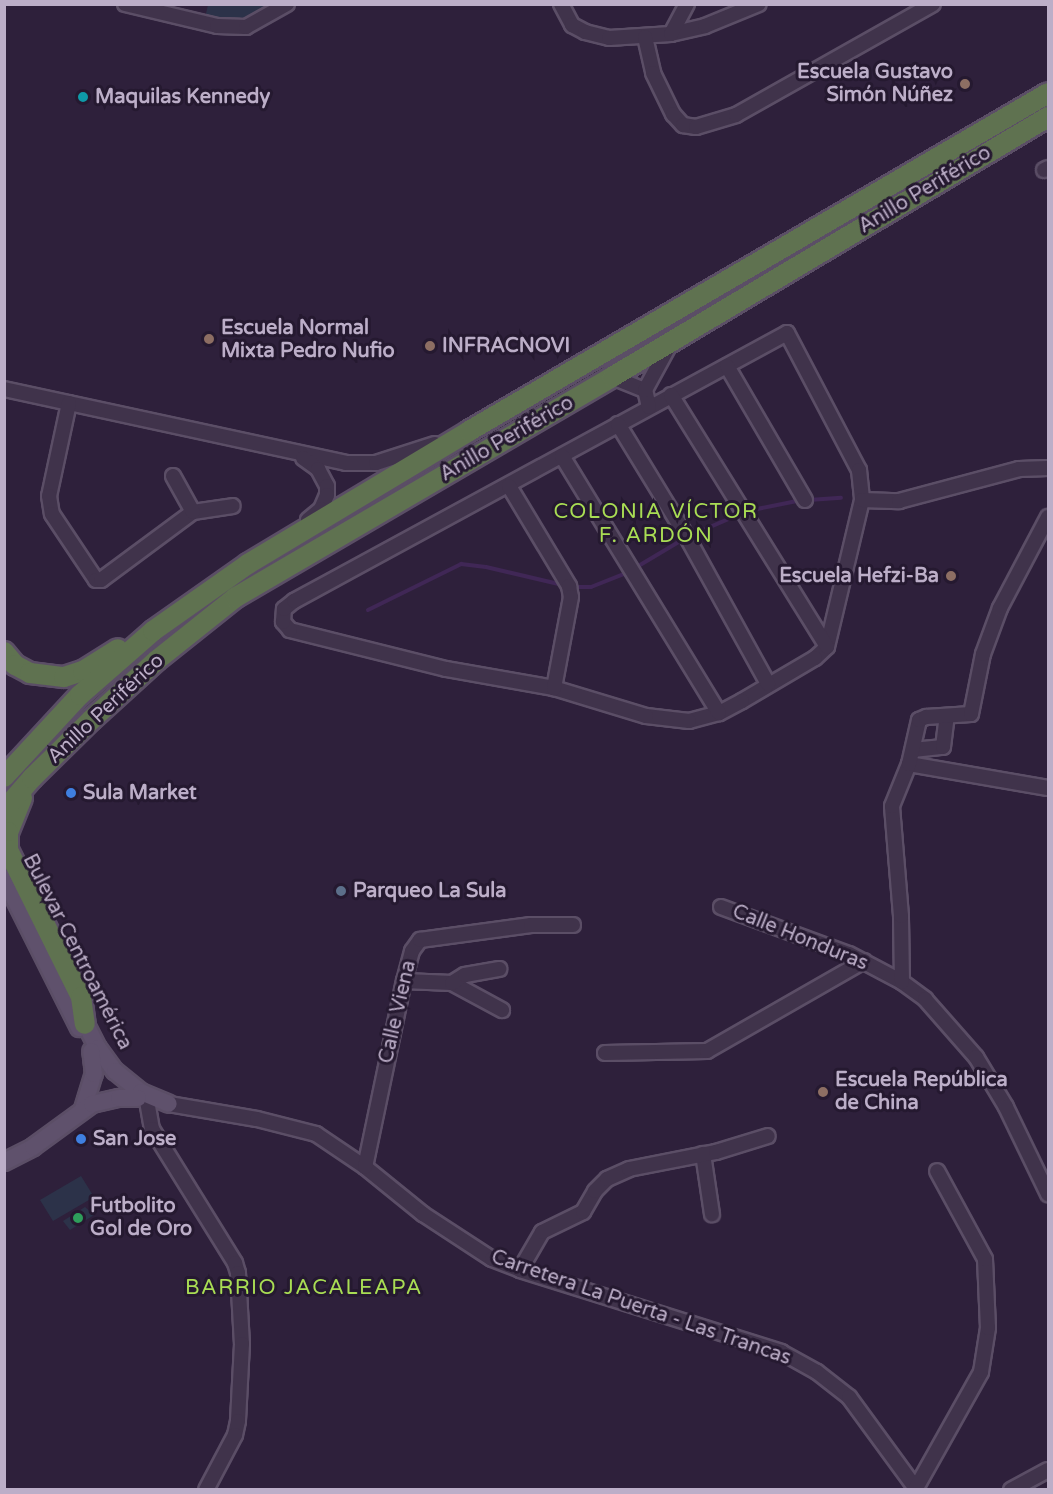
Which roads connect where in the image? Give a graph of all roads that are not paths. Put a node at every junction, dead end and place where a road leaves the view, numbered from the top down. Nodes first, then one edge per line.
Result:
1 (125, 4) edge
2 (287, 4) edge
3 (561, 4) edge
4 (687, 4) edge
5 (759, 4) edge
6 (930, 5) edge
7 (671, 34) junction
8 (645, 37) junction
9 (1048, 93) edge
10 (1048, 117) edge
11 (672, 341) junction
12 (728, 366) junction
13 (612, 377) junction
14 (4, 389) edge
15 (645, 390) junction
16 (671, 395) junction
17 (69, 403) junction
18 (649, 407) junction
19 (618, 424) junction
20 (469, 431) junction
21 (296, 454) junction
22 (562, 456) junction
23 (1048, 468) edge
24 (173, 476) dead end
25 (509, 486) junction
26 (805, 500) dead end
27 (862, 500) junction
28 (233, 506) dead end
29 (193, 512) junction
30 (1048, 517) edge
31 (284, 543) junction
32 (153, 631) junction
33 (827, 647) junction
34 (4, 652) edge
35 (768, 684) junction
36 (554, 688) junction
37 (719, 713) junction
38 (947, 716) junction
39 (913, 750) junction
40 (909, 764) junction
41 (4, 777) edge
42 (32, 778) junction
43 (1048, 788) edge
44 (10, 803) edge
45 (4, 855) edge
46 (4, 878) edge
47 (722, 907) dead end
48 (573, 925) dead end
49 (864, 961) junction
50 (500, 969) dead end
51 (404, 981) junction
52 (902, 982) junction
53 (452, 983) junction
54 (502, 1010) dead end
55 (85, 1024) junction
56 (91, 1051) junction
57 (605, 1053) dead end
58 (143, 1099) junction
59 (169, 1104) junction
60 (83, 1109) junction
61 (768, 1136) dead end
62 (703, 1154) junction
63 (4, 1162) edge
64 (365, 1167) junction
65 (937, 1171) dead end
66 (1048, 1194) edge
67 (712, 1214) dead end
68 (520, 1270) junction
69 (1048, 1470) edge
70 (917, 1489) edge
71 (206, 1490) edge
72 (1011, 1490) edge

1 - 2 street
3 - 8 street
4 - 7 street
5 - 7 street
6 - 8 street
7 - 8 street
9 - 20 highway, Anillo Periférico
10 - 11 highway, Anillo Periférico
11 - 13 highway, Anillo Periférico
11 - 15 street
12 - 16 street
12 - 26 street
12 - 27 street
13 - 15 street
13 - 42 highway, Anillo Periférico
14 - 17 street
15 - 18 street
16 - 18 street
16 - 33 street
17 - 21 street
17 - 29 street
18 - 19 street
19 - 22 street
19 - 35 street
20 - 21 street
20 - 31 highway, Anillo Periférico
21 - 31 street
22 - 25 street
22 - 37 street
23 - 27 street
24 - 29 street
25 - 36 street
25 - 36 street
27 - 33 street
28 - 29 street
30 - 38 street
31 - 32 highway, Anillo Periférico
32 - 34 highway
32 - 41 highway, Anillo Periférico
33 - 35 street
35 - 37 street
36 - 37 street
38 - 39 street
38 - 39 street
39 - 40 street
40 - 43 street
40 - 52 street
42 - 44 highway, Anillo Periférico
42 - 55 highway
45 - 55 main road, Bulevar Centroamérica
46 - 56 main road, Bulevar Centroamérica
47 - 49 street, Calle Honduras
48 - 51 street, Calle Viena
49 - 52 street, Calle Honduras
49 - 57 street
50 - 53 street
51 - 53 street
51 - 64 street, Calle Viena
52 - 66 street, Calle Honduras
53 - 54 street
55 - 59 main road, Bulevar Centroamérica
56 - 58 main road, Bulevar Centroamérica
56 - 60 main road
58 - 59 main road
58 - 60 main road
58 - 71 street
59 - 64 street, Carretera La Puerta - Las Trancas
60 - 63 main road
61 - 62 street
62 - 67 street
62 - 68 street
64 - 68 street, Carretera La Puerta - Las Trancas
65 - 70 street
68 - 70 street, Carretera La Puerta - Las Trancas
69 - 72 street

